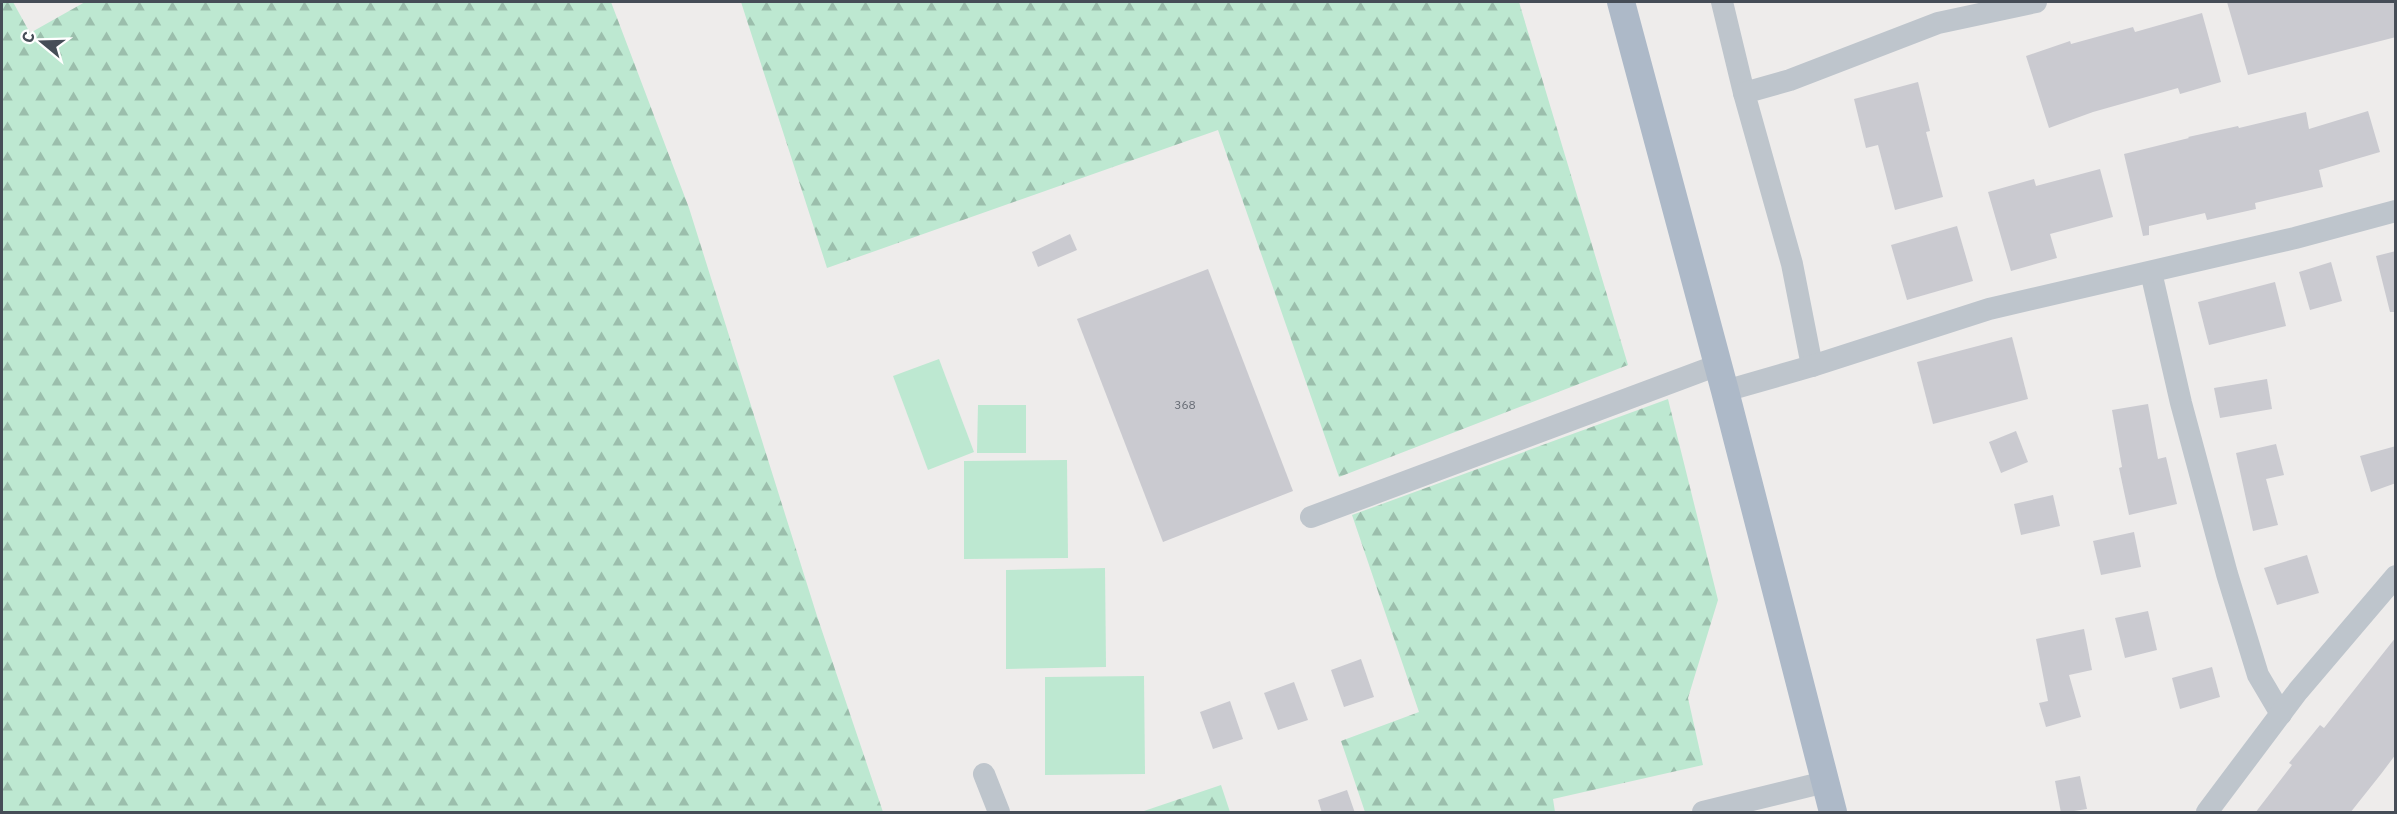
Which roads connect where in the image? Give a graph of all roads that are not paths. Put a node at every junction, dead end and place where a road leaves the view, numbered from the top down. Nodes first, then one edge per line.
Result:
1 (1621, 2) edge
2 (1722, 2) edge
3 (2036, 2) edge
4 (1744, 93) junction
5 (2396, 211) edge
6 (2151, 272) junction
7 (1812, 366) junction
8 (1721, 378) junction
9 (1311, 517) dead end
10 (2396, 576) edge
11 (2281, 714) junction
12 (984, 774) dead end
13 (1825, 782) junction
14 (999, 813) edge
15 (1703, 813) edge
16 (1833, 813) edge
17 (2208, 813) edge

1 - 8 main road
2 - 4 lane
3 - 4 lane
4 - 7 lane
5 - 6 lane
6 - 7 lane
6 - 11 lane
7 - 8 lane
8 - 9 lane
8 - 13 main road
10 - 11 lane
11 - 17 lane
12 - 14 lane
13 - 15 lane
13 - 16 main road

